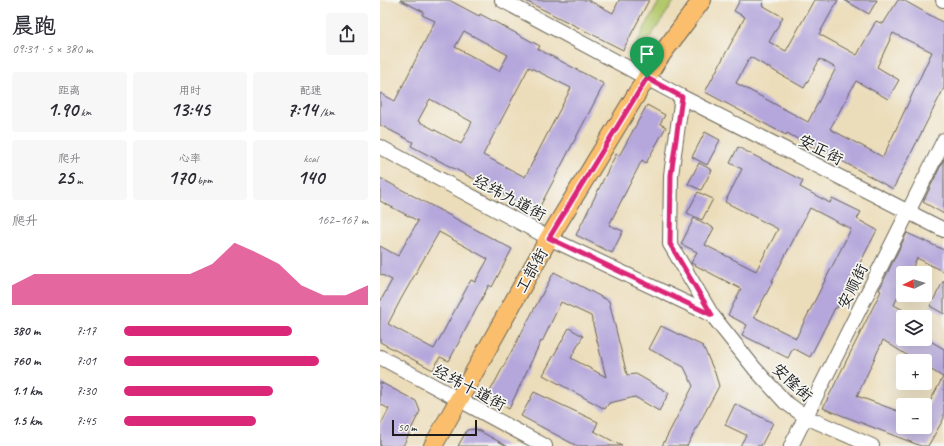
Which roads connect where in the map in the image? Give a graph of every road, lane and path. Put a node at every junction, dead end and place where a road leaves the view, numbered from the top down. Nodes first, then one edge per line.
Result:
1 (502, 0) edge
2 (702, 0) edge
3 (647, 78) junction
4 (682, 97) junction
5 (944, 140) edge
6 (380, 148) edge
7 (908, 212) junction
8 (944, 230) edge
9 (549, 238) junction
10 (712, 315) junction
11 (380, 358) edge
12 (459, 399) junction
13 (806, 417) junction
14 (433, 446) edge
15 (545, 446) edge
16 (791, 446) edge
17 (872, 446) edge

1 - 3 street, 安正街
2 - 3 main road, 工部街
3 - 4 street, 安正街
3 - 9 main road, 工部街
4 - 7 street, 安正街
4 - 10 street, 安隆街
5 - 7 street, 安顺街
6 - 9 street, 经纬九道街
7 - 8 street, 安正街
7 - 13 street, 安顺街
9 - 10 street, 经纬九道街
9 - 12 main road, 工部街
10 - 13 street, 安隆街
11 - 12 street, 经纬十道街
12 - 14 main road, 工部街
12 - 15 street, 经纬十道街
13 - 16 street, 安顺街
13 - 17 street, 安隆街

